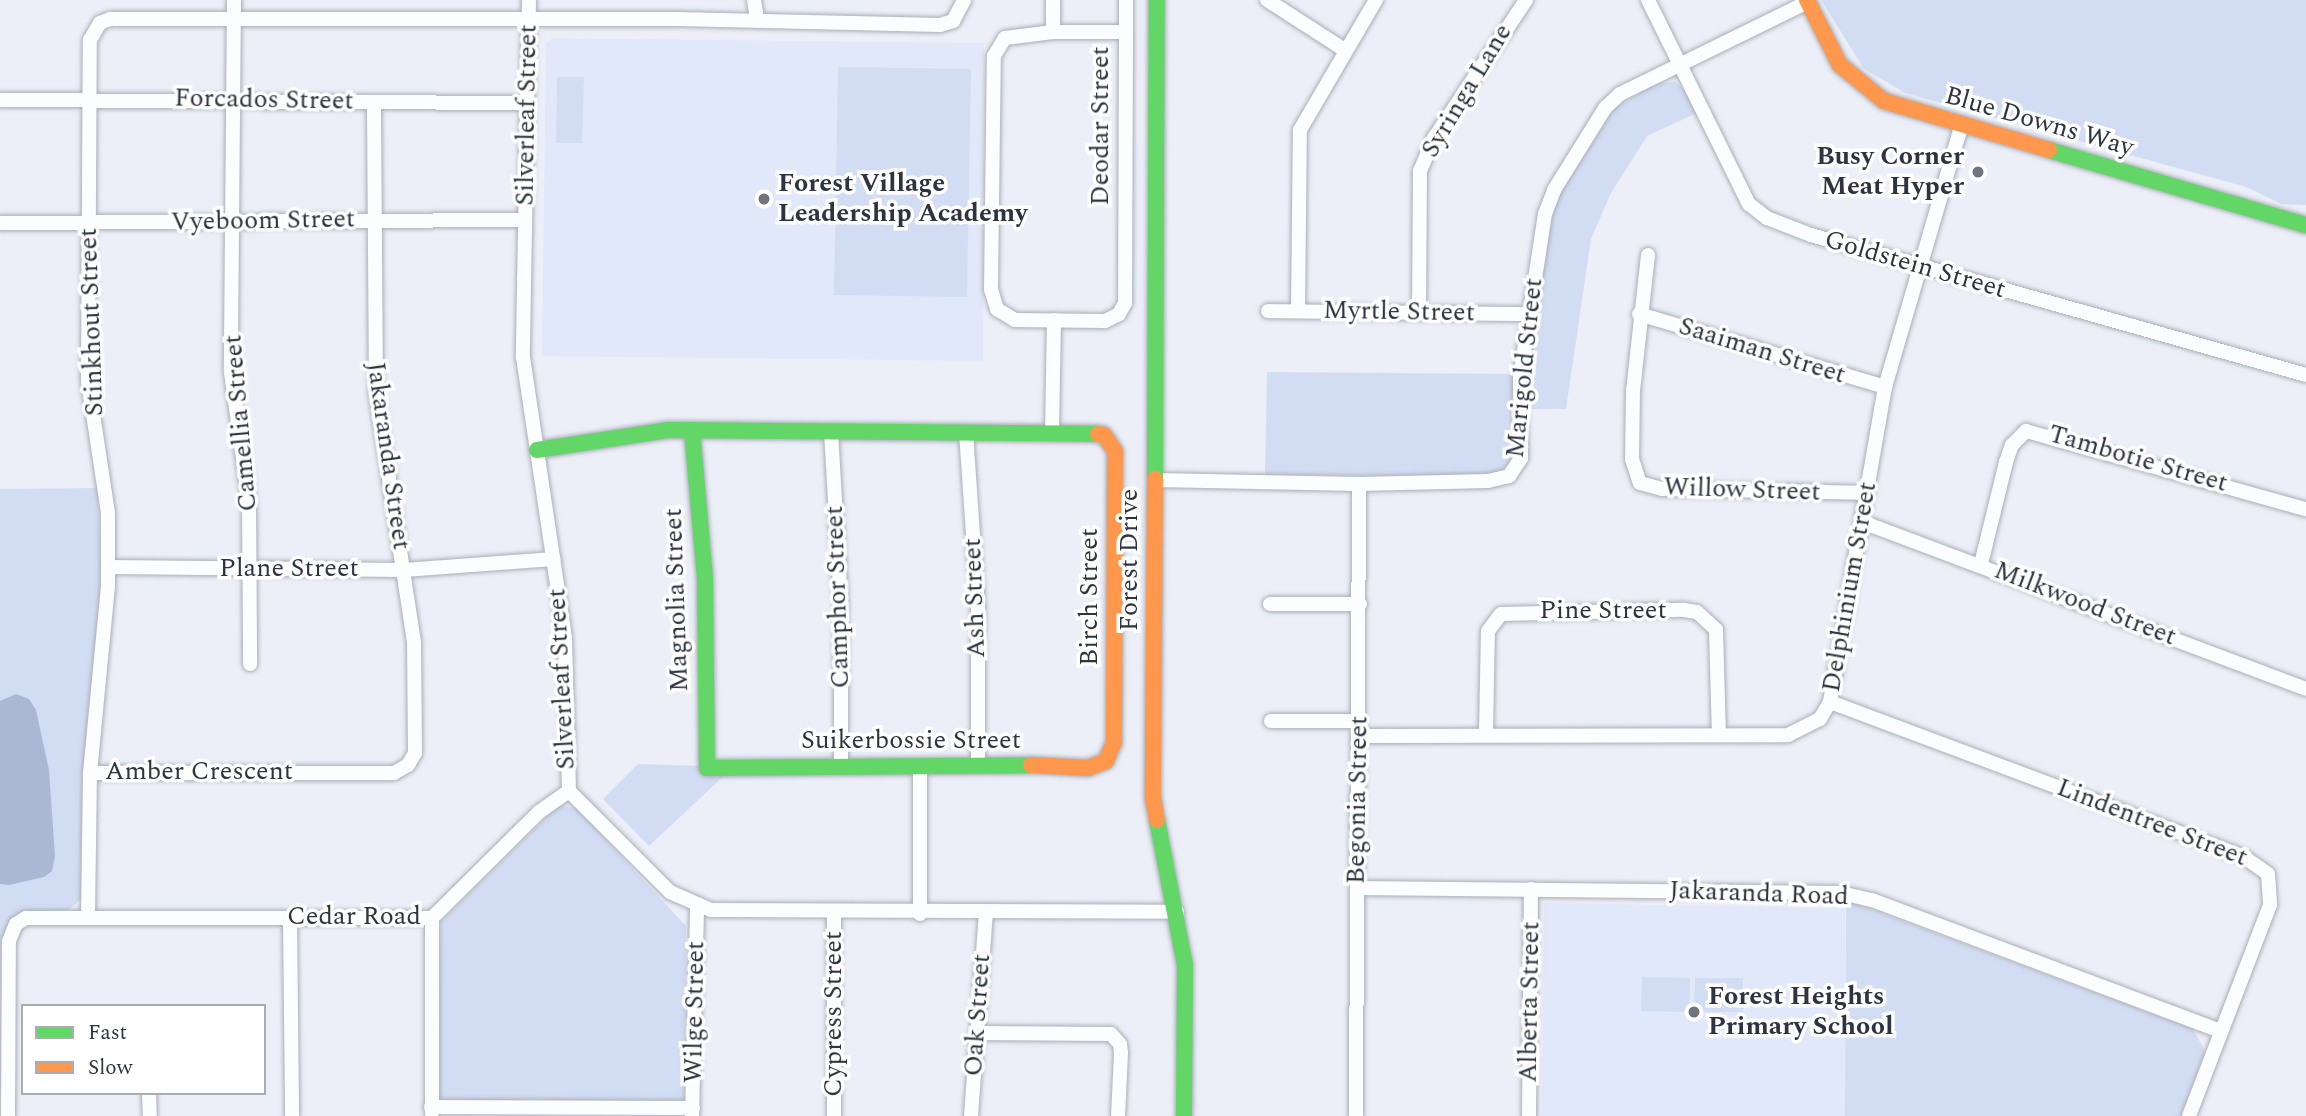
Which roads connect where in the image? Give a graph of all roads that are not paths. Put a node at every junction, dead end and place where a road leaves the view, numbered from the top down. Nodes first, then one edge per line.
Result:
1 (234, 0) edge
2 (529, 0) edge
3 (754, 0) edge
4 (1053, 0) edge
5 (1126, 0) edge
6 (1157, 0) edge
7 (1267, 0) edge
8 (1376, 0) edge
9 (1525, 0) edge
10 (1648, 0) edge
11 (1807, 1) edge
12 (962, 6) edge
13 (234, 19) junction
14 (757, 20) junction
15 (529, 21) junction
16 (1053, 32) junction
17 (1126, 32) junction
18 (1345, 50) junction
19 (1680, 65) junction
20 (89, 97) junction
21 (233, 99) junction
22 (0, 100) edge
23 (374, 102) junction
24 (528, 103) junction
25 (1962, 124) junction
26 (374, 220) junction
27 (526, 220) junction
28 (89, 222) junction
29 (0, 223) edge
30 (233, 223) junction
31 (2306, 225) edge
32 (1648, 255) dead end
33 (1921, 267) junction
34 (1298, 311) junction
35 (1419, 311) junction
36 (1269, 312) dead end
37 (1529, 314) junction
38 (1639, 314) junction
39 (1054, 320) junction
40 (2306, 375) edge
41 (1885, 387) junction
42 (692, 430) junction
43 (831, 431) junction
44 (966, 432) junction
45 (1052, 433) junction
46 (537, 450) junction
47 (1155, 480) junction
48 (1359, 484) junction
49 (1867, 494) junction
50 (2306, 509) edge
51 (1862, 522) junction
52 (554, 559) junction
53 (1981, 564) junction
54 (108, 567) junction
55 (249, 569) junction
56 (404, 570) junction
57 (1270, 604) dead end
58 (1360, 604) junction
59 (250, 664) dead end
60 (2306, 690) edge
61 (1830, 702) junction
62 (1271, 721) dead end
63 (1359, 729) junction
64 (1486, 732) junction
65 (1719, 735) junction
66 (1111, 754) joint
67 (978, 763) junction
68 (841, 764) junction
69 (408, 765) joint
70 (920, 767) junction
71 (707, 768) joint
72 (90, 772) junction
73 (569, 792) junction
74 (1357, 888) junction
75 (1531, 888) junction
76 (697, 907) junction
77 (1177, 912) junction
78 (834, 913) junction
79 (920, 914) junction
80 (985, 914) junction
81 (88, 916) junction
82 (290, 918) junction
83 (432, 918) junction
84 (2220, 1031) junction
85 (977, 1033) junction
86 (16, 1063) edge
87 (149, 1095) edge
88 (432, 1111) edge
89 (692, 1112) edge
90 (8, 1116) edge
91 (150, 1116) edge
92 (292, 1116) edge
93 (834, 1116) edge
94 (971, 1116) edge
95 (1118, 1116) edge
96 (1184, 1116) edge
97 (1356, 1116) edge
98 (1529, 1116) edge
99 (2189, 1116) edge

1 - 13 street, Camellia Street
2 - 15 street, Silverleaf Street
3 - 14 street
4 - 16 street
5 - 17 street
6 - 47 street, Forest Drive
7 - 18 street
8 - 18 street
9 - 35 street, Syringa Lane
10 - 19 street, Goldstein Street
11 - 19 street, Marigold Street
11 - 25 street, Blue Downs Way
12 - 14 street
13 - 15 street
13 - 20 street, Stinkhout Street
13 - 21 street, Camellia Street
14 - 15 street
15 - 24 street, Silverleaf Street
16 - 17 street, Deodar Street
16 - 39 street, Deodar Street
17 - 39 street, Deodar Street
18 - 34 street
19 - 33 street, Goldstein Street
19 - 37 street, Marigold Street
20 - 21 street, Forcados Street
20 - 22 street, Forcados Street
20 - 28 street, Stinkhout Street
21 - 23 street, Forcados Street
21 - 30 street, Camellia Street
23 - 24 street, Forcados Street
23 - 26 street, Jakaranda Street
24 - 27 street, Silverleaf Street
25 - 31 street, Blue Downs Way
25 - 33 street, Delphinium Street
26 - 27 street, Vyeboom Street
26 - 30 street, Vyeboom Street
26 - 56 street, Jakaranda Street
27 - 46 street, Silverleaf Street
28 - 29 street, Vyeboom Street
28 - 30 street, Vyeboom Street
28 - 54 street, Stinkhout Street
30 - 55 street, Camellia Street
32 - 38 street, Willow Street
33 - 40 street, Goldstein Street
33 - 41 street, Delphinium Street
34 - 35 street, Myrtle Street
34 - 36 street, Myrtle Street
35 - 37 street, Myrtle Street
37 - 48 street, Marigold Street
38 - 41 street, Saaiman Street
38 - 49 street, Willow Street
39 - 45 street
41 - 49 street, Delphinium Street
42 - 43 street
42 - 46 street
42 - 71 street, Magnolia Street
43 - 44 street
43 - 68 street, Camphor Street
44 - 45 street
44 - 67 street, Ash Street
45 - 66 street, Birch Street
46 - 52 street, Silverleaf Street
47 - 48 street, Marigold Street
47 - 77 street, Forest Drive
48 - 58 street, Begonia Street
49 - 51 street, Delphinium Street
50 - 53 street, Tambotie Street
51 - 53 street, Milkwood Street
51 - 61 street, Delphinium Street
52 - 56 street, Plane Street
52 - 73 street, Silverleaf Street
53 - 60 street, Milkwood Street
54 - 55 street, Plane Street
54 - 72 street, Stinkhout Street
55 - 56 street, Plane Street
55 - 59 street, Camellia Street
56 - 69 street, Jakaranda Street
57 - 58 street
58 - 63 street, Begonia Street
61 - 65 street, Delphinium Street
61 - 84 street, Lindentree Street
62 - 63 street, Delphinium Street
63 - 64 street, Delphinium Street
63 - 74 street, Begonia Street
64 - 65 street, Delphinium Street
64 - 65 street, Pine Street
66 - 67 street, Suikerbossie Street
67 - 70 street, Suikerbossie Street
68 - 70 street, Suikerbossie Street
68 - 71 street, Suikerbossie Street
69 - 72 street, Amber Crescent
70 - 79 street
72 - 81 street, Amber Crescent
73 - 76 street, Silverleaf Street
73 - 83 street, Cedar Road
74 - 75 street, Jakaranda Road
74 - 97 street, Begonia Street
75 - 84 street, Jakaranda Road
75 - 98 street, Alberta Street
76 - 78 street, Silverleaf Street
76 - 89 street, Wilge Street
77 - 80 street, Silverleaf Street
77 - 96 street, Forest Drive
78 - 79 street, Silverleaf Street
78 - 93 street, Cypress Street
79 - 80 street, Silverleaf Street
80 - 85 street, Oak Street
81 - 82 street, Cedar Road
81 - 86 street, Cedar Road
82 - 83 street, Cedar Road
82 - 92 street
83 - 88 street
84 - 99 street, Lindentree Street
85 - 94 street, Oak Street
85 - 95 street
86 - 90 street, Cedar Road
87 - 91 street
88 - 89 street

